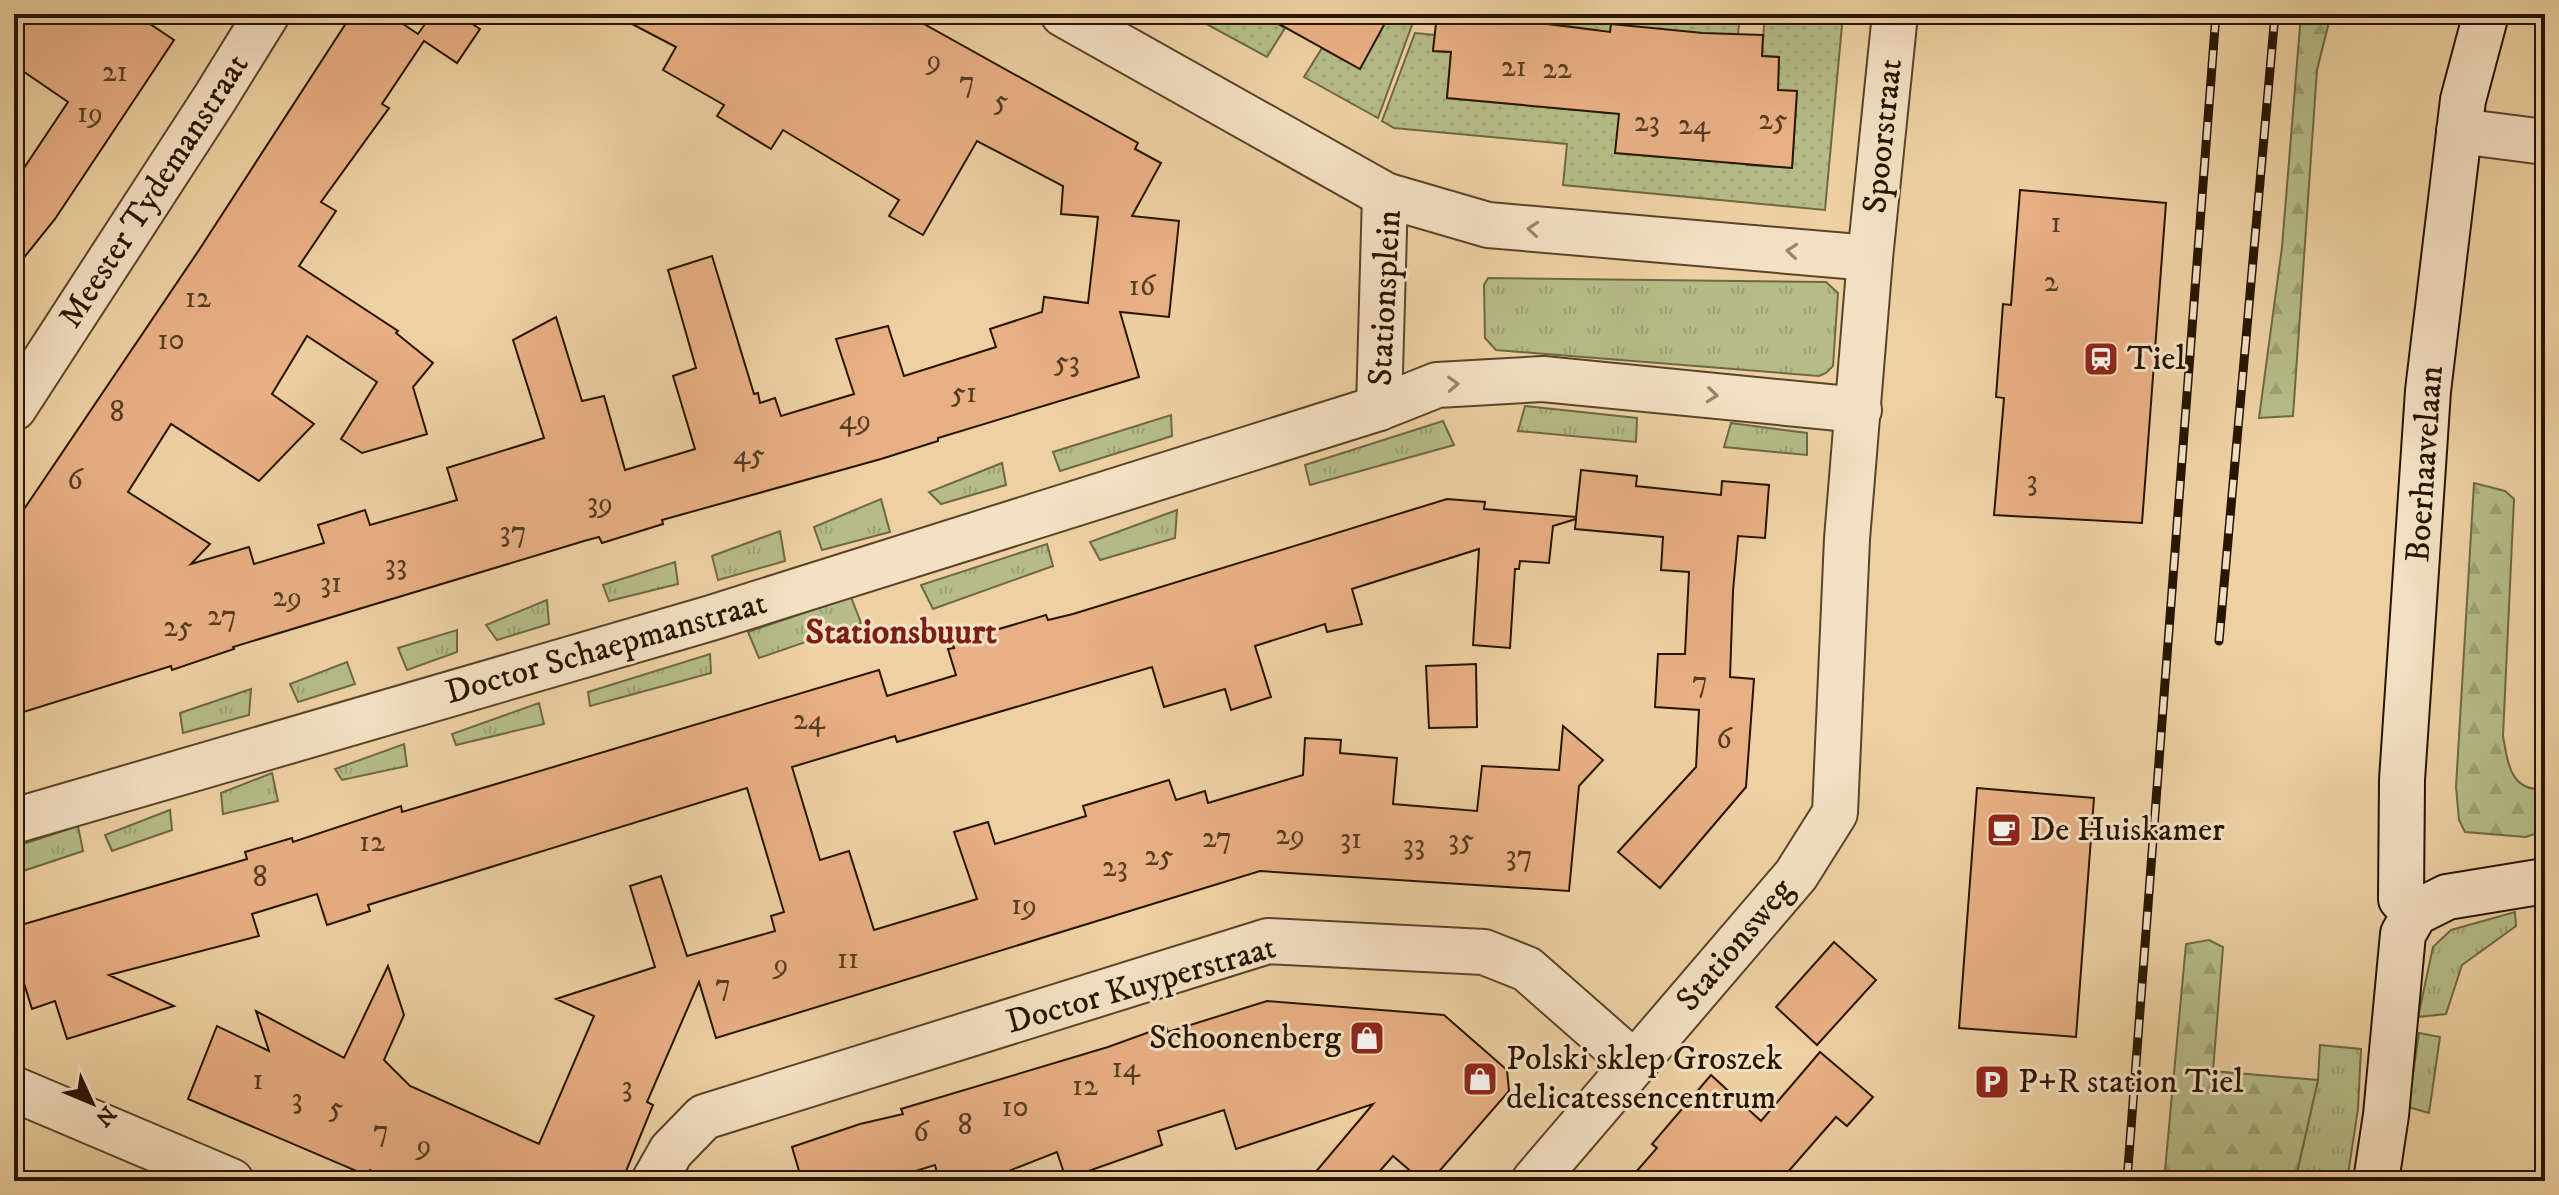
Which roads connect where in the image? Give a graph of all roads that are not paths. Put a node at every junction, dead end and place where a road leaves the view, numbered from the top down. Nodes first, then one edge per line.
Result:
1 (267, 14) edge
2 (1063, 14) edge
3 (1895, 14) edge
4 (2486, 14) edge
5 (2459, 131) junction
6 (2545, 142) edge
7 (1385, 195) junction
8 (1870, 258) junction
9 (14, 408) edge
10 (1379, 408) junction
11 (1859, 410) junction
12 (14, 821) edge
13 (2545, 881) edge
14 (2415, 913) junction
15 (1634, 1063) junction
16 (14, 1089) edge
17 (231, 1181) edge
18 (654, 1181) edge
19 (1534, 1181) edge
20 (2376, 1181) edge

1 - 9 street, Meester Tydemanstraat
2 - 7 street
3 - 8 street, Spoorstraat
4 - 5 street, Boerhaavelaan
5 - 6 street
5 - 14 street, Boerhaavelaan
8 -> 7 street, Stationsplein
7 - 10 street, Stationsplein
8 - 11 street
10 -> 11 street, Stationsplein
10 - 12 street, Doctor Schaepmanstraat
11 - 15 street, Stationsweg
13 - 14 street
14 - 20 street
15 - 18 street, Doctor Kuyperstraat
15 - 19 street, Stationsweg
16 - 17 street

